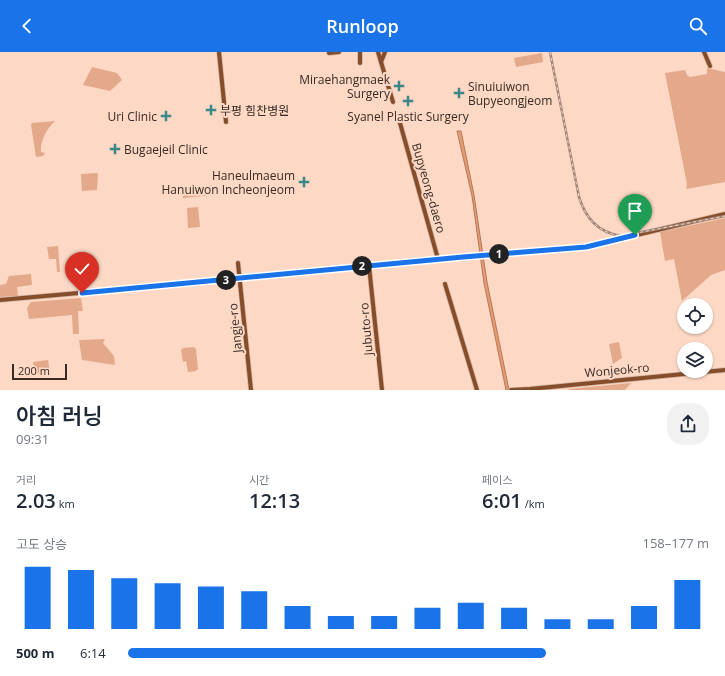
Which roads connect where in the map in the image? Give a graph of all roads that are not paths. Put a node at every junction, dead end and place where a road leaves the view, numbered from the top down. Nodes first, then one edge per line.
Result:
1 (219, 52) edge
2 (339, 52) edge
3 (360, 52) edge
4 (378, 52) edge
5 (385, 52) edge
6 (704, 52) edge
7 (329, 53) edge
8 (381, 62) junction
9 (360, 63) dead end
10 (710, 66) dead end
11 (393, 102) dead end
12 (226, 122) dead end
13 (400, 123) dead end
14 (725, 214) edge
15 (438, 259) junction
16 (238, 263) dead end
17 (370, 266) junction
18 (240, 279) junction
19 (446, 284) dead end
20 (0, 300) edge
21 (725, 370) edge
22 (251, 390) edge
23 (382, 390) edge
24 (477, 390) edge
25 (511, 390) edge

1 - 12 main road
2 - 7 main road
3 - 9 main road
4 - 8 main road
5 - 8 main road
6 - 10 main road
8 - 11 main road
13 - 15 main road, Bupyeong-daero
14 - 15 main road
15 - 17 main road
16 - 18 main road, Jangje-ro
17 - 18 main road
17 - 23 main road, Jubuto-ro
18 - 20 main road
18 - 22 main road, Jangje-ro
19 - 24 main road
21 - 25 main road, Wonjeok-ro

